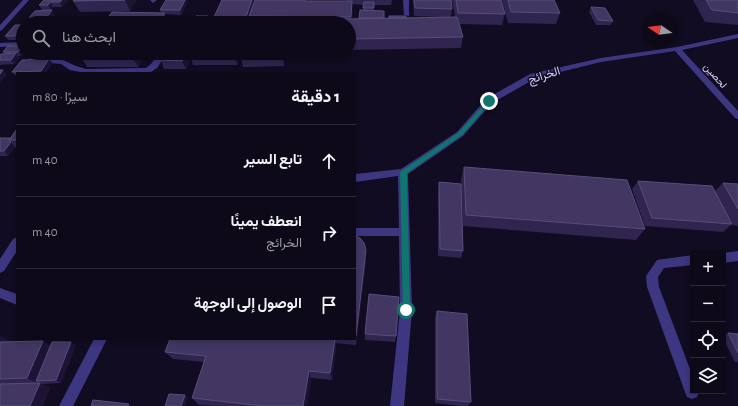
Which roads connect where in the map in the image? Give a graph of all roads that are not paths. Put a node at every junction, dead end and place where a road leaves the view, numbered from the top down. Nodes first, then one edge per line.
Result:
1 (26, 0) edge
2 (406, 0) edge
3 (406, 15) edge
4 (0, 29) edge
5 (738, 36) edge
6 (16, 44) edge
7 (0, 45) edge
8 (677, 49) junction
9 (43, 60) edge
10 (158, 60) edge
11 (738, 116) edge
12 (404, 172) junction
13 (356, 178) edge
14 (356, 232) edge
15 (405, 232) junction
16 (15, 246) edge
17 (0, 249) edge
18 (738, 256) edge
19 (726, 258) edge
20 (690, 260) edge
21 (0, 268) edge
22 (0, 293) edge
23 (16, 300) edge
24 (99, 340) edge
25 (690, 387) edge
26 (66, 406) edge
27 (397, 406) edge

1 - 4 street
2 - 3 street
5 - 8 street, الخرائج
6 - 7 street
8 - 11 street, لحصين
8 - 12 street, الخرائج
9 - 10 street
12 - 13 street, الخرائج
12 - 15 street
14 - 15 street
15 - 27 street
16 - 17 street
16 - 21 street
18 - 19 street
20 - 25 street
22 - 23 street
24 - 26 street

